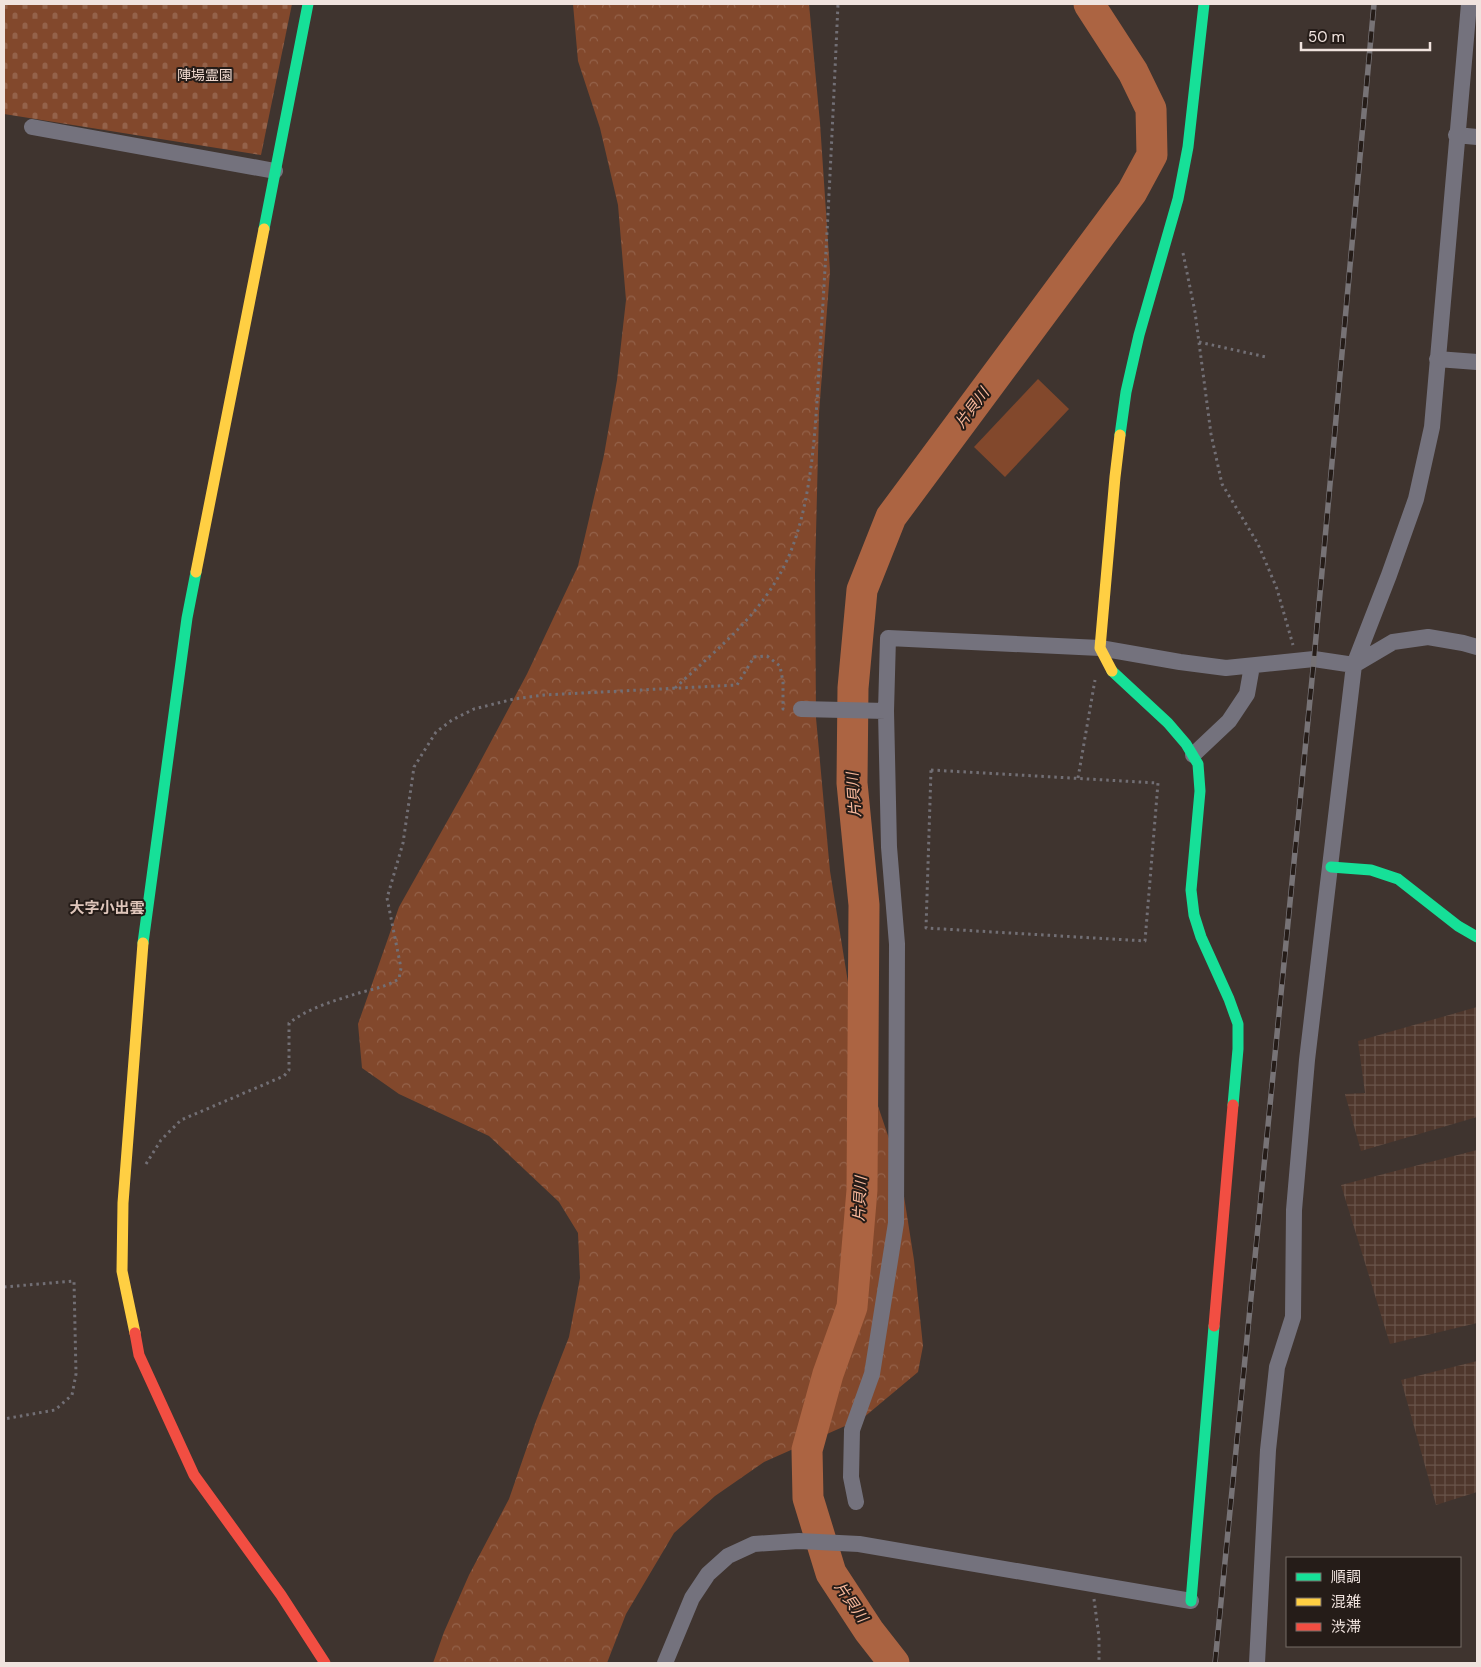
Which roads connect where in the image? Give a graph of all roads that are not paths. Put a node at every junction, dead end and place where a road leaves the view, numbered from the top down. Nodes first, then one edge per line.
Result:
1 (308, 4) edge
2 (1204, 4) edge
3 (1469, 4) edge
4 (32, 127) dead end
5 (1456, 135) junction
6 (1477, 137) edge
7 (275, 172) junction
8 (1437, 359) junction
9 (1477, 362) edge
10 (1477, 647) edge
11 (1100, 648) junction
12 (1354, 665) junction
13 (1252, 666) junction
14 (801, 709) road end
15 (886, 711) junction
16 (1193, 755) junction
17 (1331, 867) junction
18 (1477, 937) edge
19 (856, 1502) dead end
20 (1191, 1601) joint
21 (325, 1663) edge
22 (664, 1663) edge
23 (1257, 1663) edge

1 - 7 street
2 - 11 street
3 - 5 street
4 - 7 street
5 - 6 street
5 - 8 street
7 - 21 street
8 - 9 street
8 - 12 street
10 - 12 street
11 - 13 street
11 - 15 street
11 - 16 street
12 - 13 street
12 - 17 street
13 - 16 street
14 - 15 street
15 - 19 street
16 - 20 street
17 - 18 street
17 - 23 street
20 - 22 street

